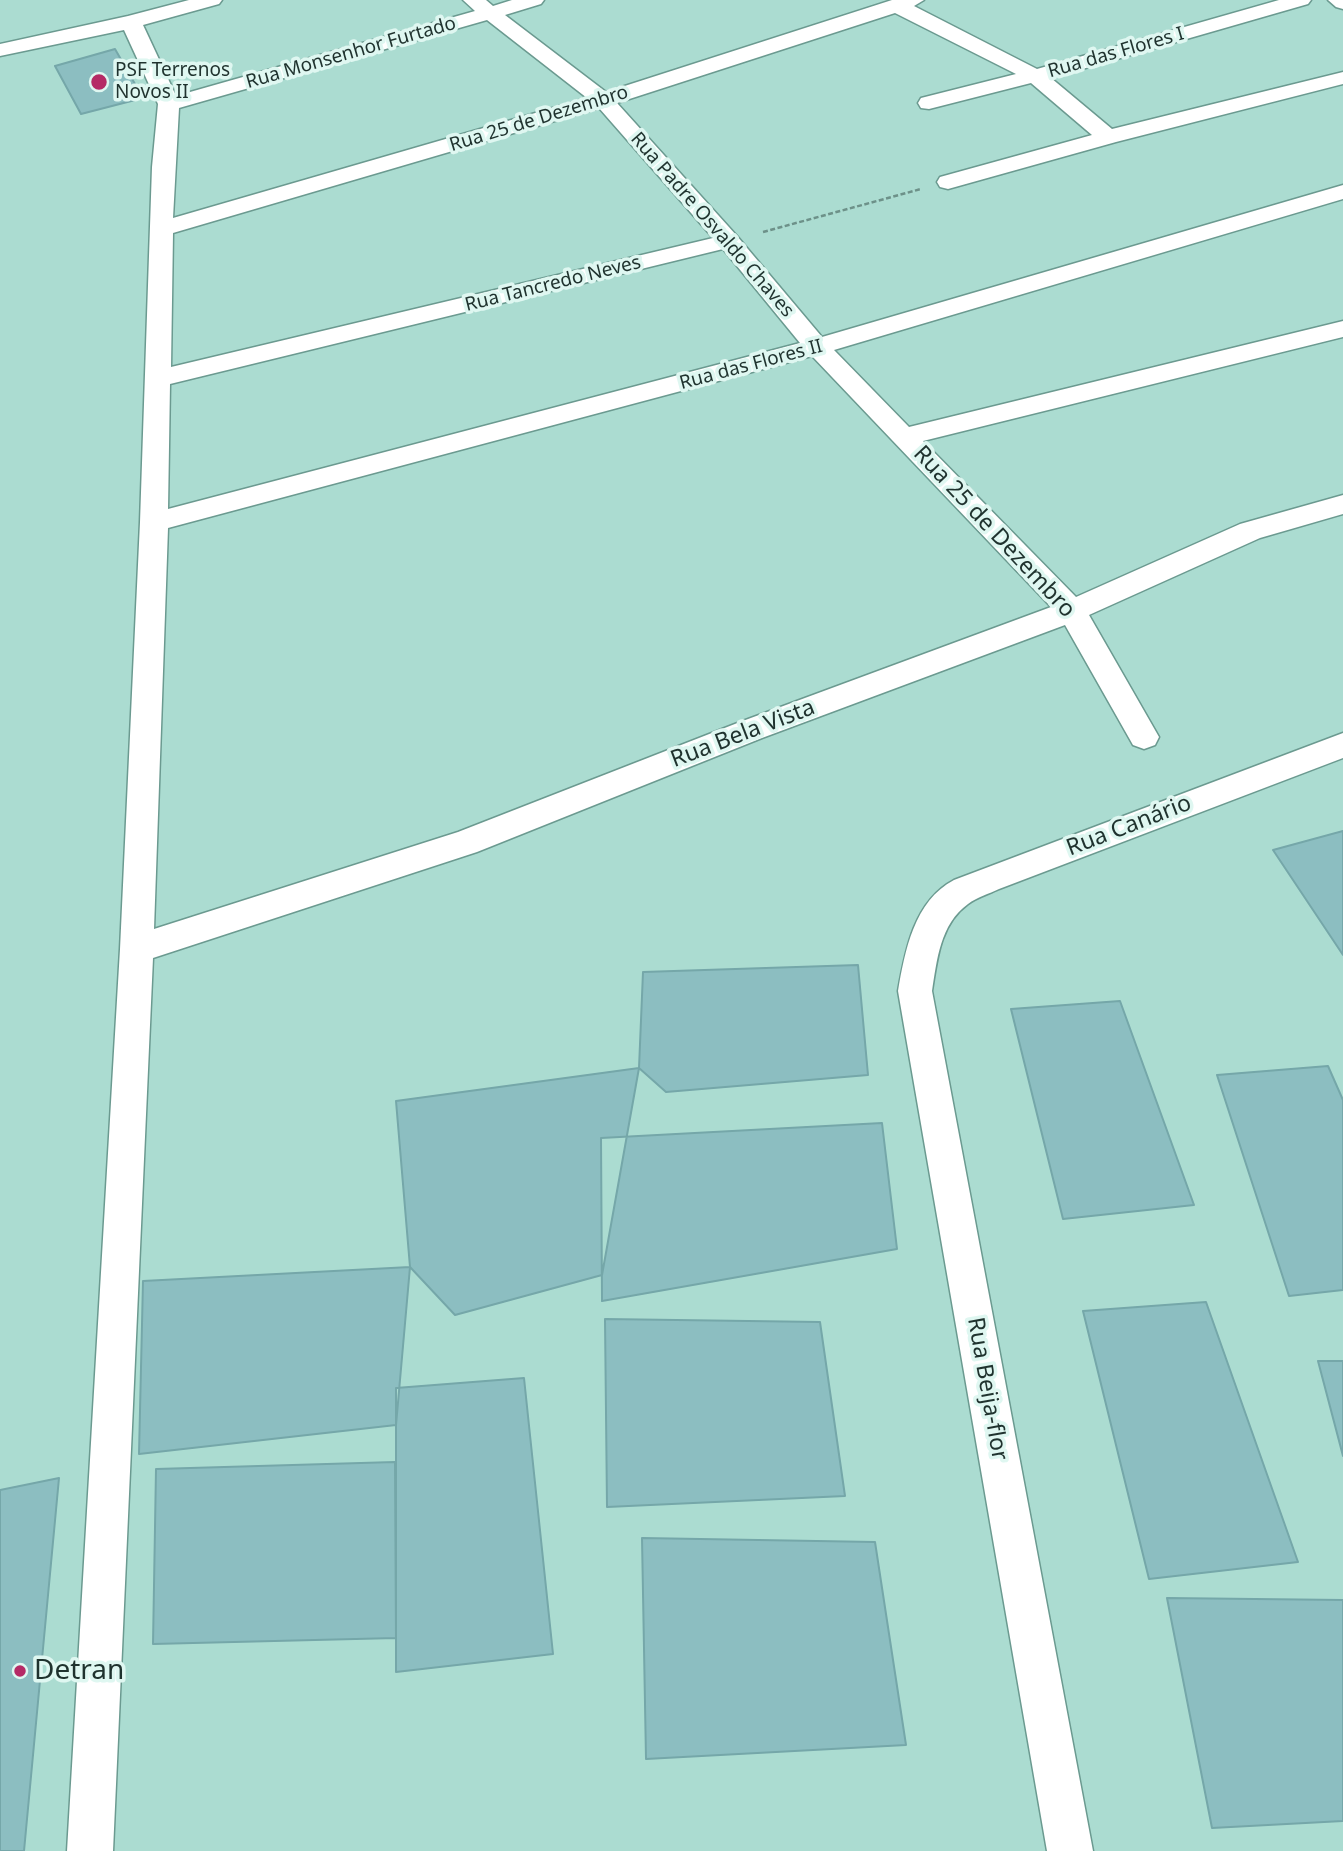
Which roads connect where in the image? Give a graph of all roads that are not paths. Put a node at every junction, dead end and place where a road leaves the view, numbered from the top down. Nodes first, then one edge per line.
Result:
1 (212, 0) edge
2 (534, 0) edge
3 (1301, 0) edge
4 (1338, 0) edge
5 (905, 2) edge
6 (1343, 3) edge
7 (480, 6) edge
8 (131, 22) junction
9 (0, 50) edge
10 (1035, 76) junction
11 (1343, 78) edge
12 (603, 100) junction
13 (929, 103) dead end
14 (169, 104) junction
15 (1108, 137) junction
16 (948, 181) road end
17 (1343, 192) edge
18 (161, 229) junction
19 (729, 241) junction
20 (1343, 330) edge
21 (817, 347) junction
22 (156, 380) junction
23 (904, 437) junction
24 (1343, 504) edge
25 (154, 522) junction
26 (1072, 611) junction
27 (1144, 737) dead end
28 (1343, 745) edge
29 (929, 928) joint
30 (137, 949) junction
31 (90, 1851) edge
32 (1070, 1851) edge

1 - 8 street
2 - 7 street, Rua Monsenhor Furtado
3 - 10 street, Rua das Flores I
4 - 6 street
5 - 10 street
5 - 12 street, Rua 25 de Dezembro
7 - 12 street, Rua Padre Osvaldo Chaves
7 - 14 street, Rua Monsenhor Furtado
8 - 9 street
8 - 14 street
10 - 13 street, Rua das Flores I
10 - 15 street
11 - 15 street
12 - 18 street, Rua 25 de Dezembro
12 - 19 street, Rua Padre Osvaldo Chaves
14 - 18 street
15 - 16 street
17 - 21 street, Rua das Flores II
18 - 22 street
19 - 21 street, Rua Padre Osvaldo Chaves
19 - 22 street, Rua Tancredo Neves
20 - 23 street
21 - 23 street, Rua 25 de Dezembro
21 - 25 street, Rua das Flores II
22 - 25 street
23 - 26 street, Rua 25 de Dezembro
24 - 26 street, Rua Bela Vista
25 - 30 street
26 - 27 street, Rua 25 de Dezembro
26 - 30 street, Rua Bela Vista
28 - 29 street, Rua Canário
29 - 32 street, Rua Beija-flor
30 - 31 street

